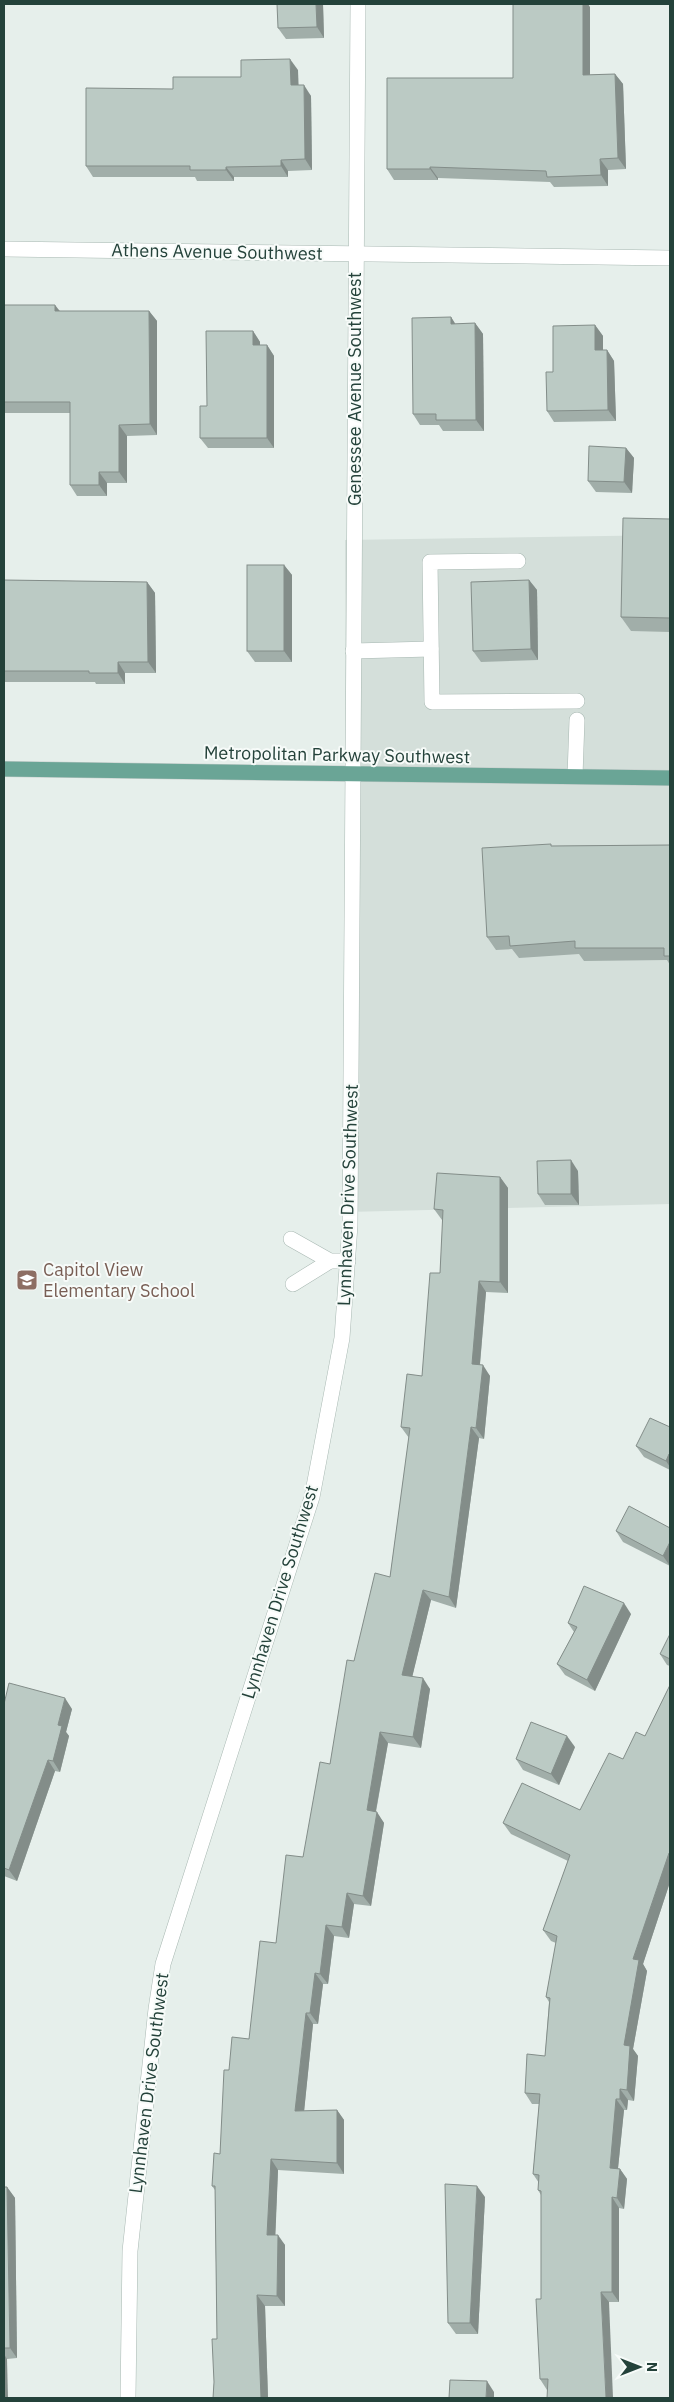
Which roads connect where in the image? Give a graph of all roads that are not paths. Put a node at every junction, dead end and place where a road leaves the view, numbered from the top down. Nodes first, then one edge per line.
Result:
1 (358, 4) edge
2 (4, 249) edge
3 (356, 253) junction
4 (670, 258) edge
5 (518, 561) dead end
6 (431, 649) junction
7 (353, 651) junction
8 (577, 701) dead end
9 (577, 720) dead end
10 (4, 769) edge
11 (353, 774) junction
12 (575, 776) junction
13 (670, 778) edge
14 (291, 1238) dead end
15 (330, 1261) junction
16 (348, 1261) junction
17 (293, 1284) dead end
18 (128, 2398) edge

1 - 3 street, Genessee Avenue Southwest
2 - 3 street, Athens Avenue Southwest
3 - 4 street, Athens Avenue Southwest
3 - 7 street, Genessee Avenue Southwest
5 - 6 street
6 - 7 street
6 - 8 street
7 - 11 street, Genessee Avenue Southwest
9 - 12 street
10 - 11 main road, Metropolitan Parkway Southwest
11 - 12 main road, Metropolitan Parkway Southwest
11 - 16 street, Lynnhaven Drive Southwest
12 - 13 main road, Metropolitan Parkway Southwest
14 - 15 street
15 - 16 street
15 - 17 street
16 - 18 street, Lynnhaven Drive Southwest

